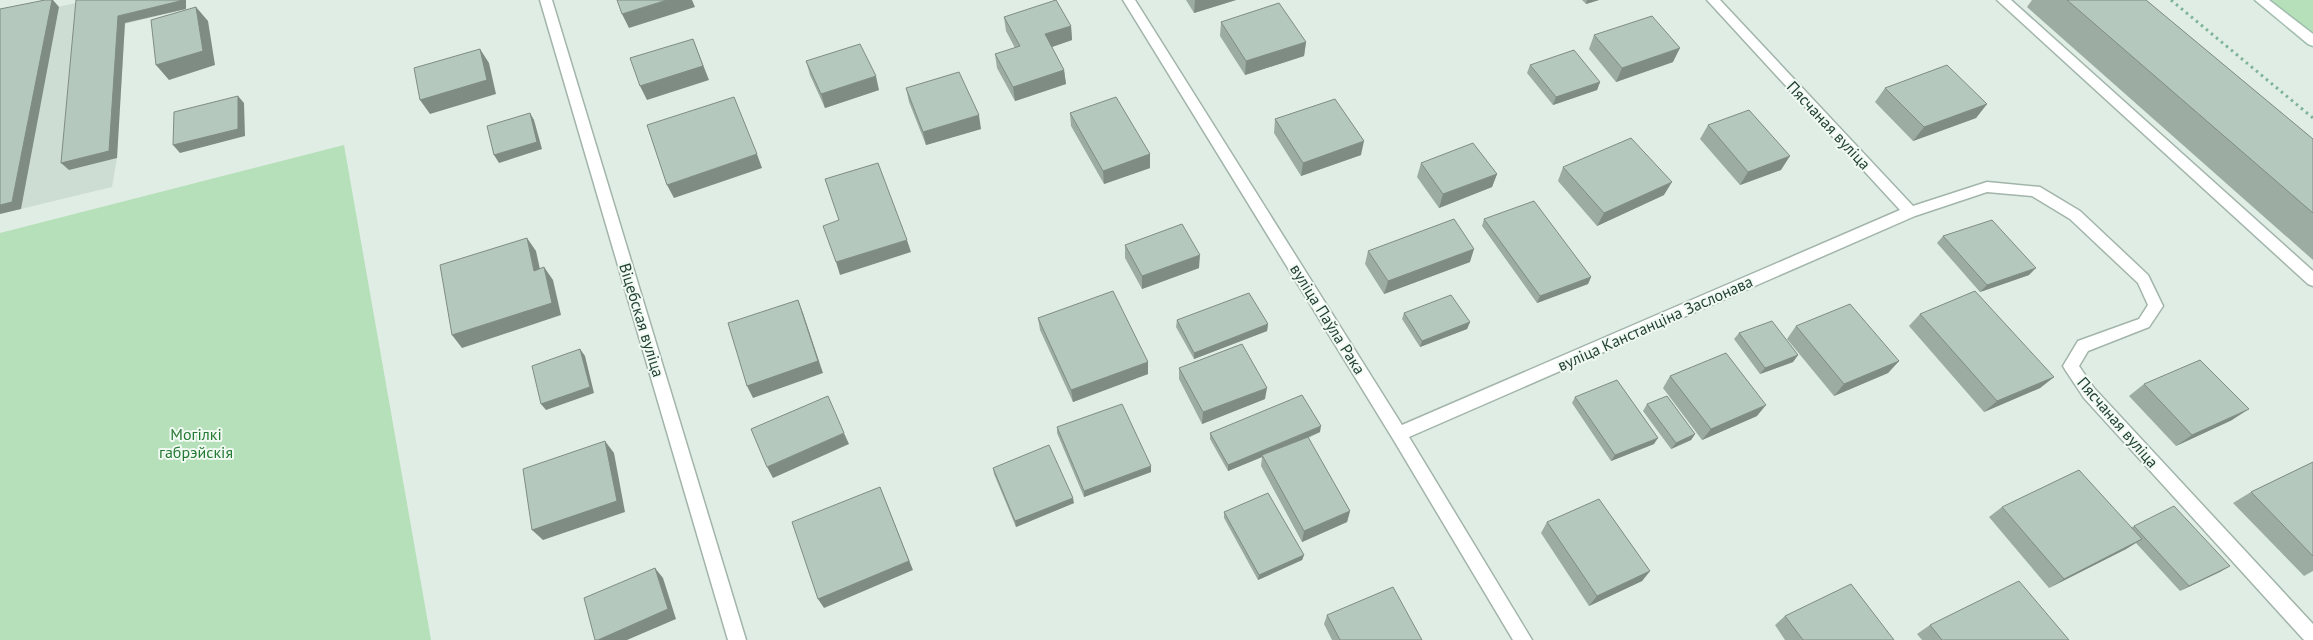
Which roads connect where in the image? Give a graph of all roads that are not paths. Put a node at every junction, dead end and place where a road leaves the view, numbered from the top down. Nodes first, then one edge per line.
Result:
1 (546, 0) edge
2 (1129, 0) edge
3 (1713, 0) edge
4 (2002, 0) edge
5 (2261, 0) edge
6 (2313, 41) edge
7 (1910, 212) junction
8 (2313, 280) edge
9 (1400, 434) junction
10 (2313, 638) edge
11 (737, 640) edge
12 (1523, 640) edge

1 - 11 street, Віцебская вуліца
2 - 9 street, вуліца Паўла Рака
3 - 7 street, Пясчаная вуліца
4 - 8 street
5 - 6 street
7 - 9 street, вуліца Канстанціна Заслонава
7 - 10 street, Пясчаная вуліца
9 - 12 street, вуліца Паўла Рака

